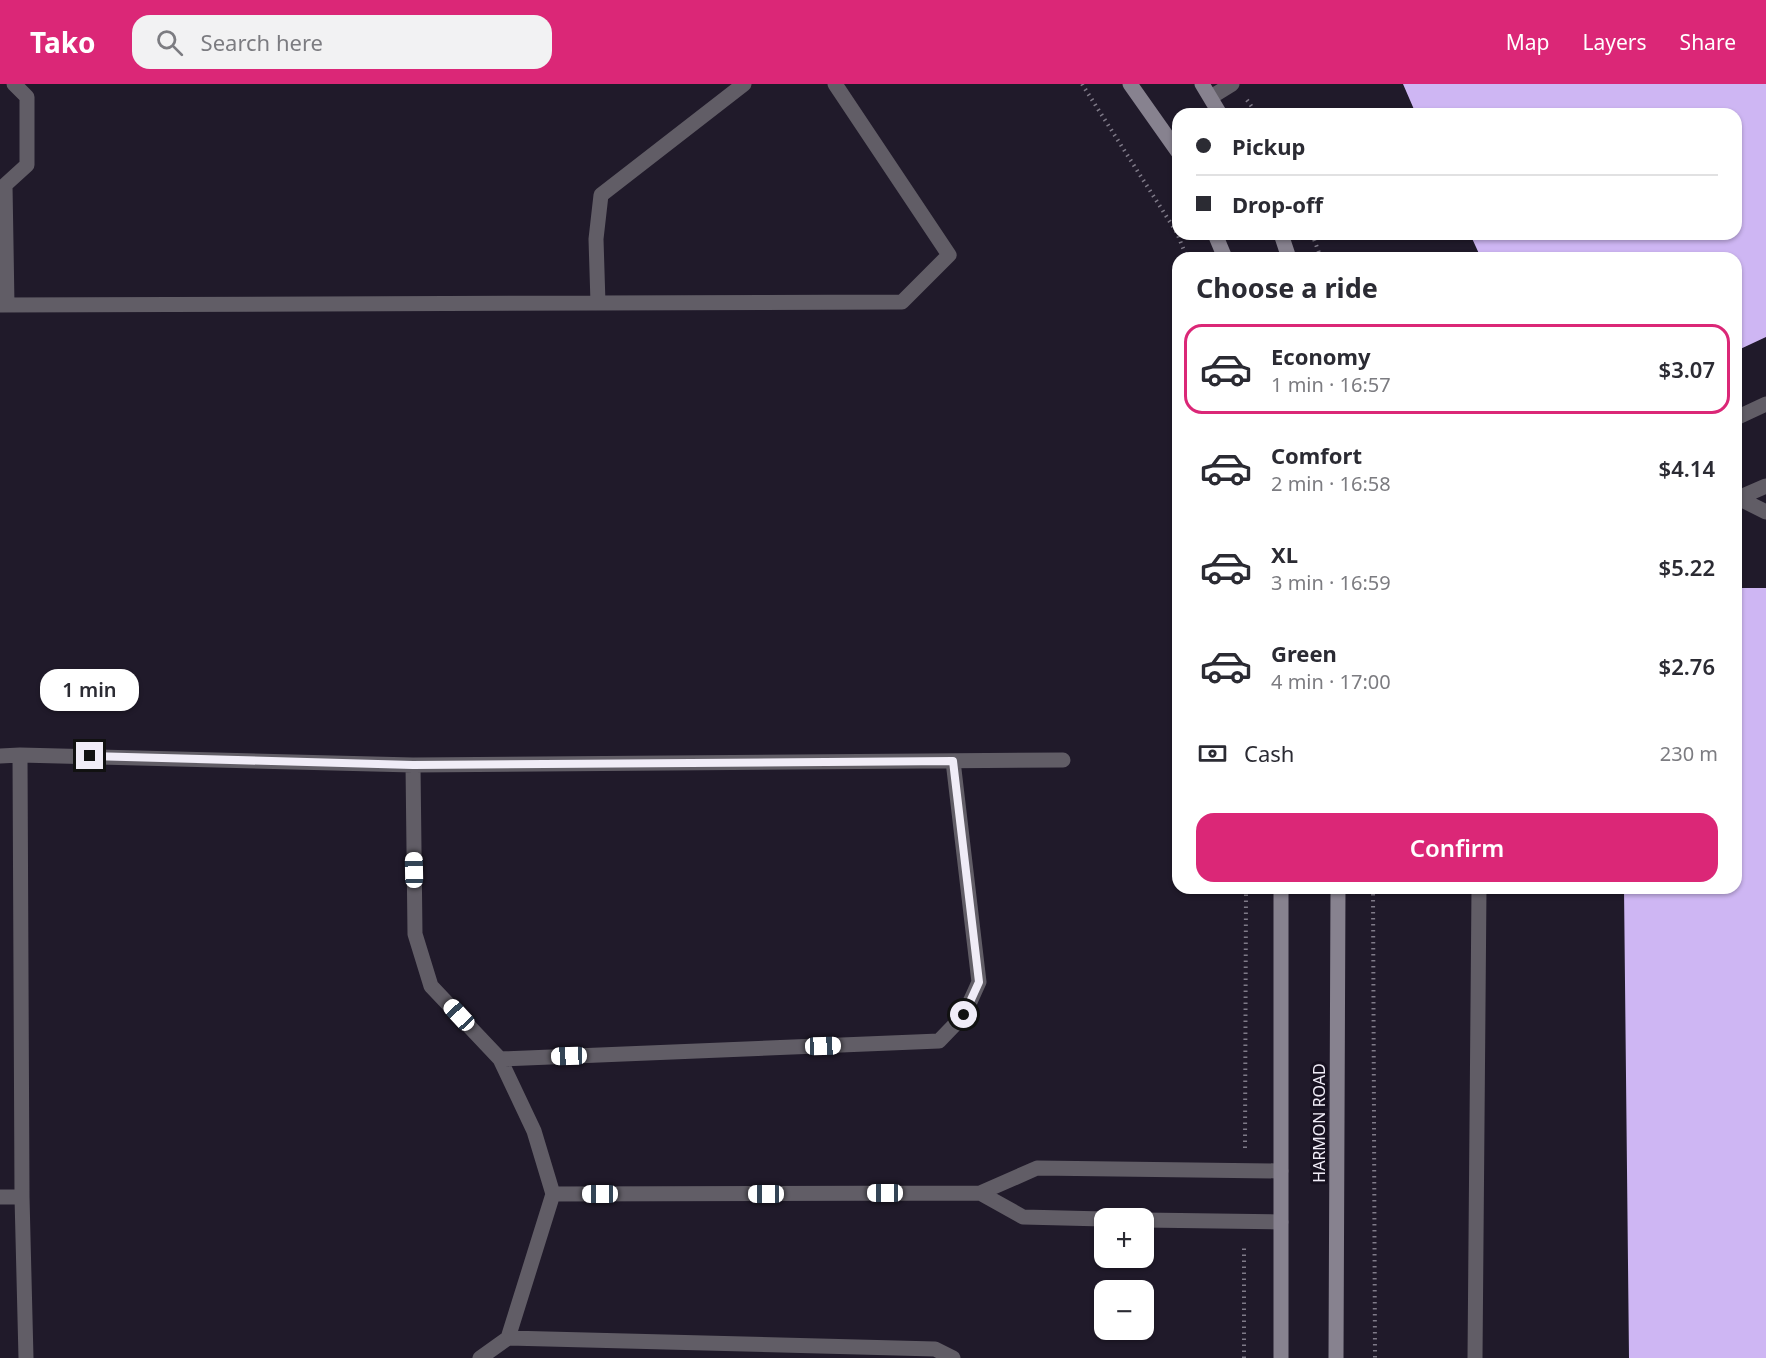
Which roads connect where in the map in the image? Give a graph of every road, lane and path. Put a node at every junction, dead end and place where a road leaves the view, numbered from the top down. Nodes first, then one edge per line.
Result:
1 (14, 84) edge
2 (744, 84) edge
3 (835, 84) edge
4 (1082, 84) edge
5 (1130, 84) edge
6 (1232, 84) edge
7 (1207, 90) edge
8 (1217, 108) edge
9 (1172, 144) edge
10 (3, 183) edge
11 (1172, 225) edge
12 (598, 303) junction
13 (4, 305) edge
14 (1766, 404) edge
15 (1742, 415) edge
16 (1766, 486) edge
17 (1742, 497) edge
18 (1742, 501) edge
19 (1766, 512) edge
20 (20, 755) junction
21 (0, 756) edge
22 (1063, 760) dead end
23 (953, 761) junction
24 (413, 765) junction
25 (1246, 894) edge
26 (1281, 894) edge
27 (1338, 894) edge
28 (1373, 894) edge
29 (1479, 894) edge
30 (500, 1059) junction
31 (1245, 1170) junction
32 (1281, 1171) junction
33 (980, 1193) junction
34 (553, 1194) junction
35 (0, 1197) edge
36 (22, 1197) junction
37 (1094, 1219) edge
38 (1154, 1220) edge
39 (1244, 1222) junction
40 (1281, 1222) junction
41 (508, 1338) junction
42 (26, 1358) edge
43 (480, 1358) edge
44 (953, 1358) edge
45 (1244, 1358) edge
46 (1281, 1358) edge
47 (1336, 1358) edge
48 (1375, 1358) edge
49 (1475, 1358) edge

1 - 10 street
2 - 12 street
3 - 12 street
4 - 11 path
5 - 9 street
6 - 7 street
7 - 8 street
10 - 13 street
12 - 13 street
14 - 15 street
16 - 17 street
18 - 19 street
20 - 21 street
20 - 24 street
20 - 36 street
22 - 23 street
23 - 24 street
23 - 30 street
24 - 30 street
25 - 31 path
26 - 32 street
27 - 47 street, HARMON ROAD
28 - 48 path
29 - 49 street
30 - 34 street
31 - 32 street
31 - 33 street
32 - 40 street
33 - 34 street
33 - 37 street
34 - 41 street
35 - 36 street
36 - 42 street
38 - 39 street
39 - 40 street
39 - 45 path
40 - 46 street
41 - 43 street
41 - 44 street

